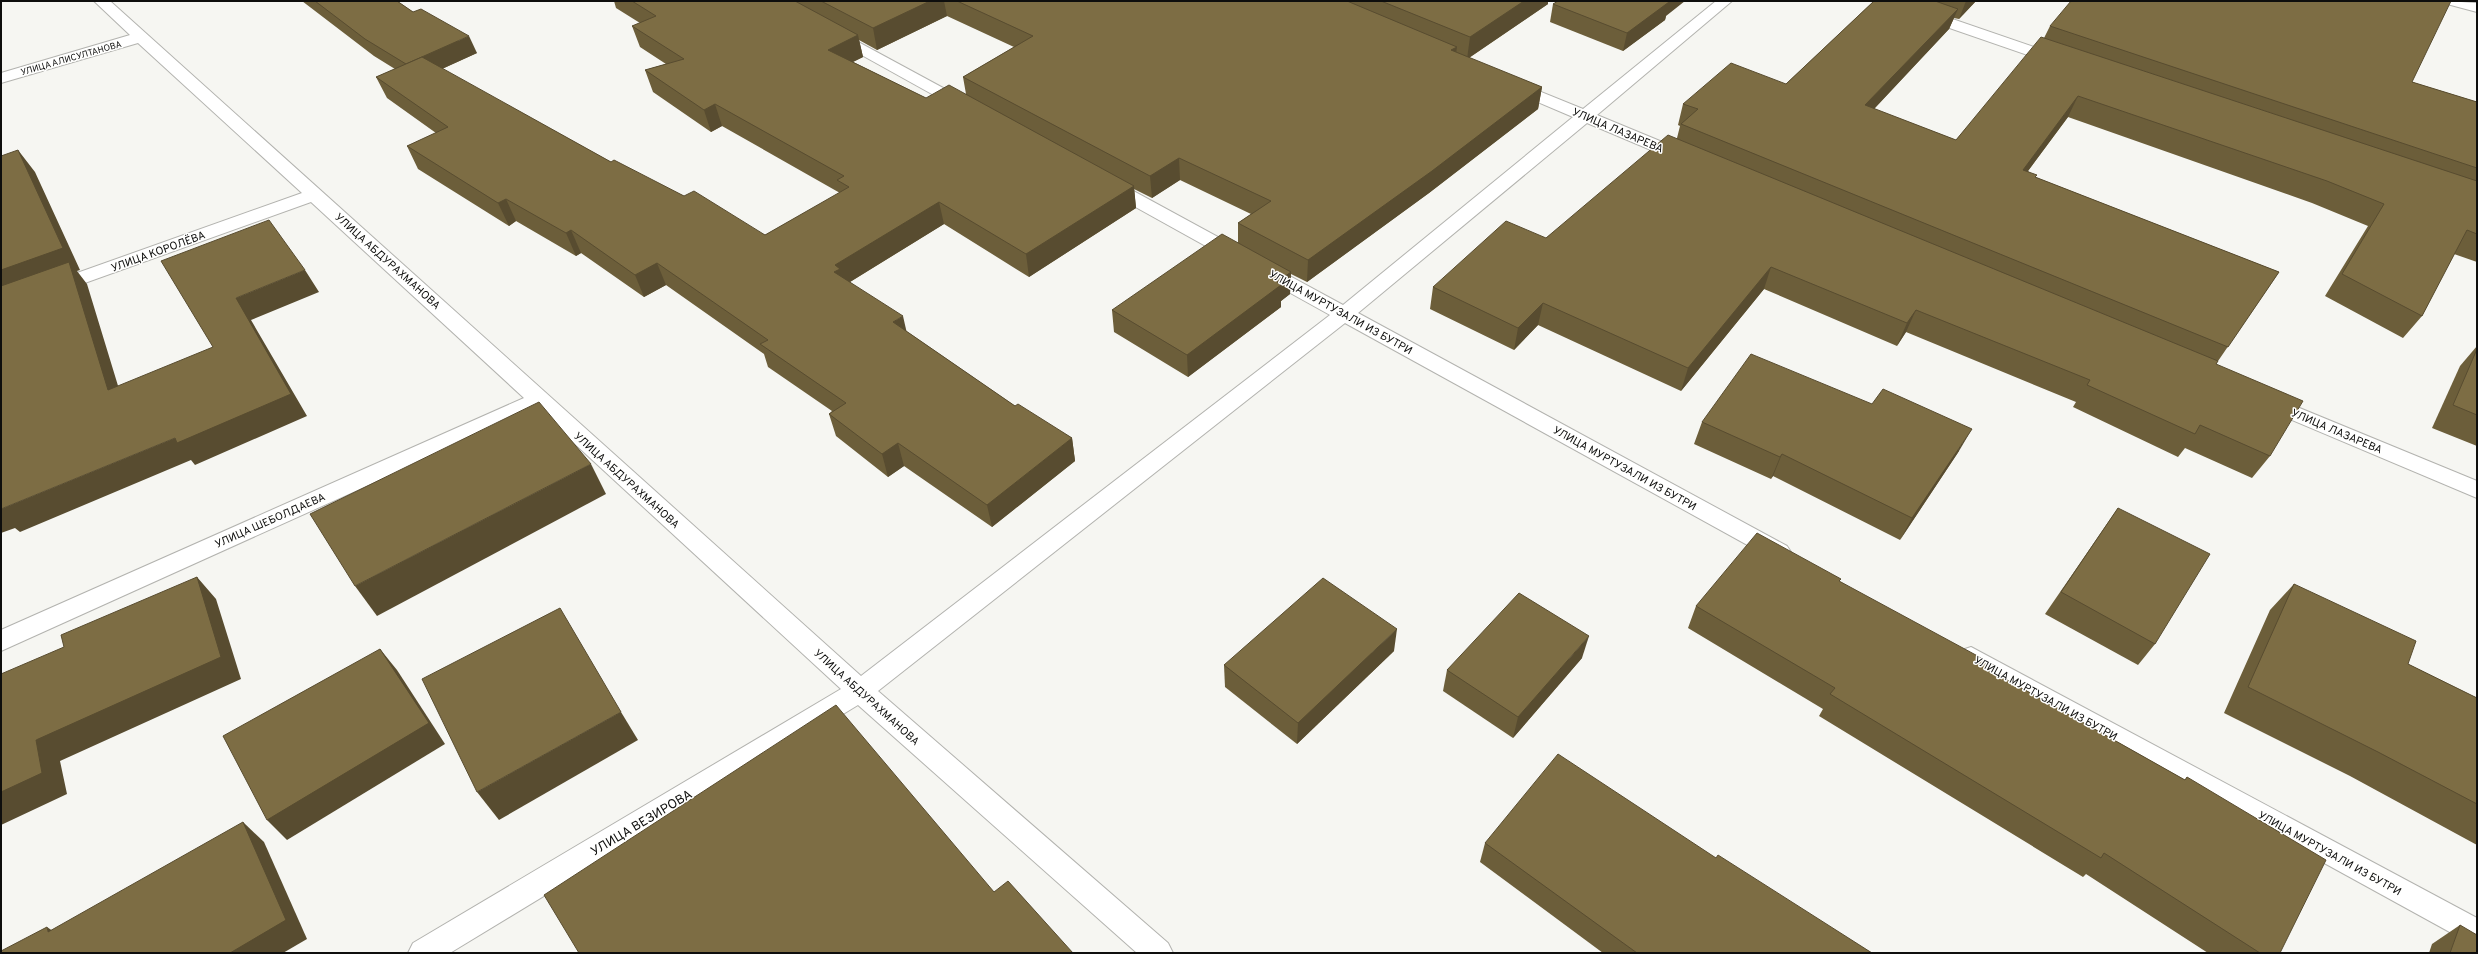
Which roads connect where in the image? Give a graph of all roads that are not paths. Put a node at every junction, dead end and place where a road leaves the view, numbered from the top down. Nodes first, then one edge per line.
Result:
1 (101, 1) edge
2 (1725, 1) edge
3 (1884, 1) edge
4 (2452, 1) edge
5 (2477, 8) edge
6 (815, 24) edge
7 (140, 37) junction
8 (2072, 65) edge
9 (1, 78) edge
10 (1496, 78) edge
11 (982, 116) edge
12 (1584, 116) junction
13 (1701, 165) edge
14 (1093, 177) edge
15 (314, 195) junction
16 (1, 307) edge
17 (1344, 314) junction
18 (2250, 395) edge
19 (539, 400) junction
20 (2477, 490) edge
21 (1798, 562) edge
22 (1, 641) edge
23 (1952, 646) edge
24 (860, 691) junction
25 (2477, 933) edge
26 (423, 953) edge
27 (1158, 953) edge

1 - 7 street, УЛИЦА АБДУРАХМАНОВА
2 - 12 street, УЛИЦА ВЕЗИРОВА
3 - 8 street
4 - 5 street
6 - 11 street
7 - 9 street, УЛИЦА АЛИСУЛТАНОВА
7 - 15 street, УЛИЦА АБДУРАХМАНОВА
10 - 12 street, УЛИЦА ЛАЗАРЕВА
12 - 13 street, УЛИЦА ЛАЗАРЕВА
12 - 17 street, УЛИЦА ВЕЗИРОВА
14 - 17 street, УЛИЦА МУРТУЗАЛИ ИЗ БУТРИ
15 - 16 street, УЛИЦА КОРОЛЁВА
15 - 19 street, УЛИЦА АБДУРАХМАНОВА
17 - 21 street, УЛИЦА МУРТУЗАЛИ ИЗ БУТРИ
17 - 24 street, УЛИЦА ВЕЗИРОВА
18 - 20 street, УЛИЦА ЛАЗАРЕВА
19 - 22 street, УЛИЦА ШЕБОЛДАЕВА
19 - 24 street, УЛИЦА АБДУРАХМАНОВА
23 - 25 street, УЛИЦА МУРТУЗАЛИ ИЗ БУТРИ
24 - 26 street, УЛИЦА ВЕЗИРОВА
24 - 27 street, УЛИЦА АБДУРАХМАНОВА

